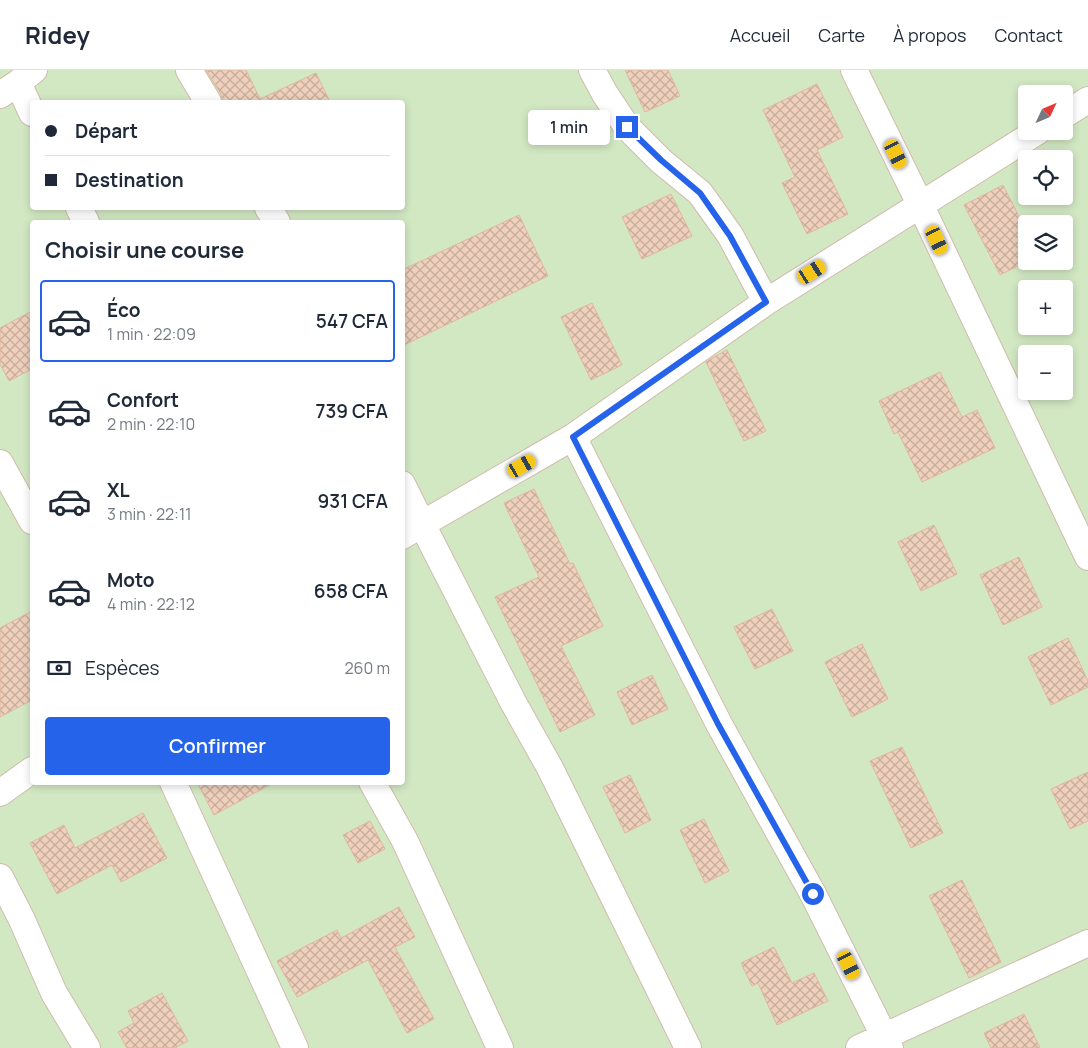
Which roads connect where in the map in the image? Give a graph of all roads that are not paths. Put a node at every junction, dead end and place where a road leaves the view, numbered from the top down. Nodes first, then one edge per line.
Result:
1 (189, 70) edge
2 (592, 70) edge
3 (854, 70) edge
4 (17, 83) edge
5 (207, 100) edge
6 (1088, 100) edge
7 (30, 109) edge
8 (1073, 109) edge
9 (1023, 140) edge
10 (920, 204) junction
11 (766, 302) junction
12 (573, 437) junction
13 (0, 463) edge
14 (405, 498) edge
15 (30, 517) edge
16 (412, 530) edge
17 (1088, 557) edge
18 (30, 771) edge
19 (174, 785) edge
20 (374, 785) edge
21 (0, 793) edge
22 (0, 877) edge
23 (1088, 943) edge
24 (887, 1042) edge
25 (87, 1048) edge
26 (295, 1048) edge
27 (500, 1048) edge
28 (688, 1048) edge
29 (859, 1048) edge

1 - 5 street
2 - 11 street
3 - 10 street
4 - 7 street
6 - 8 street
9 - 10 street
10 - 11 street
10 - 17 street
11 - 12 street
12 - 16 street
12 - 24 street
13 - 15 street
14 - 16 street
16 - 28 street
18 - 21 street
19 - 26 street
20 - 27 street
22 - 25 street
23 - 24 street
24 - 29 street

